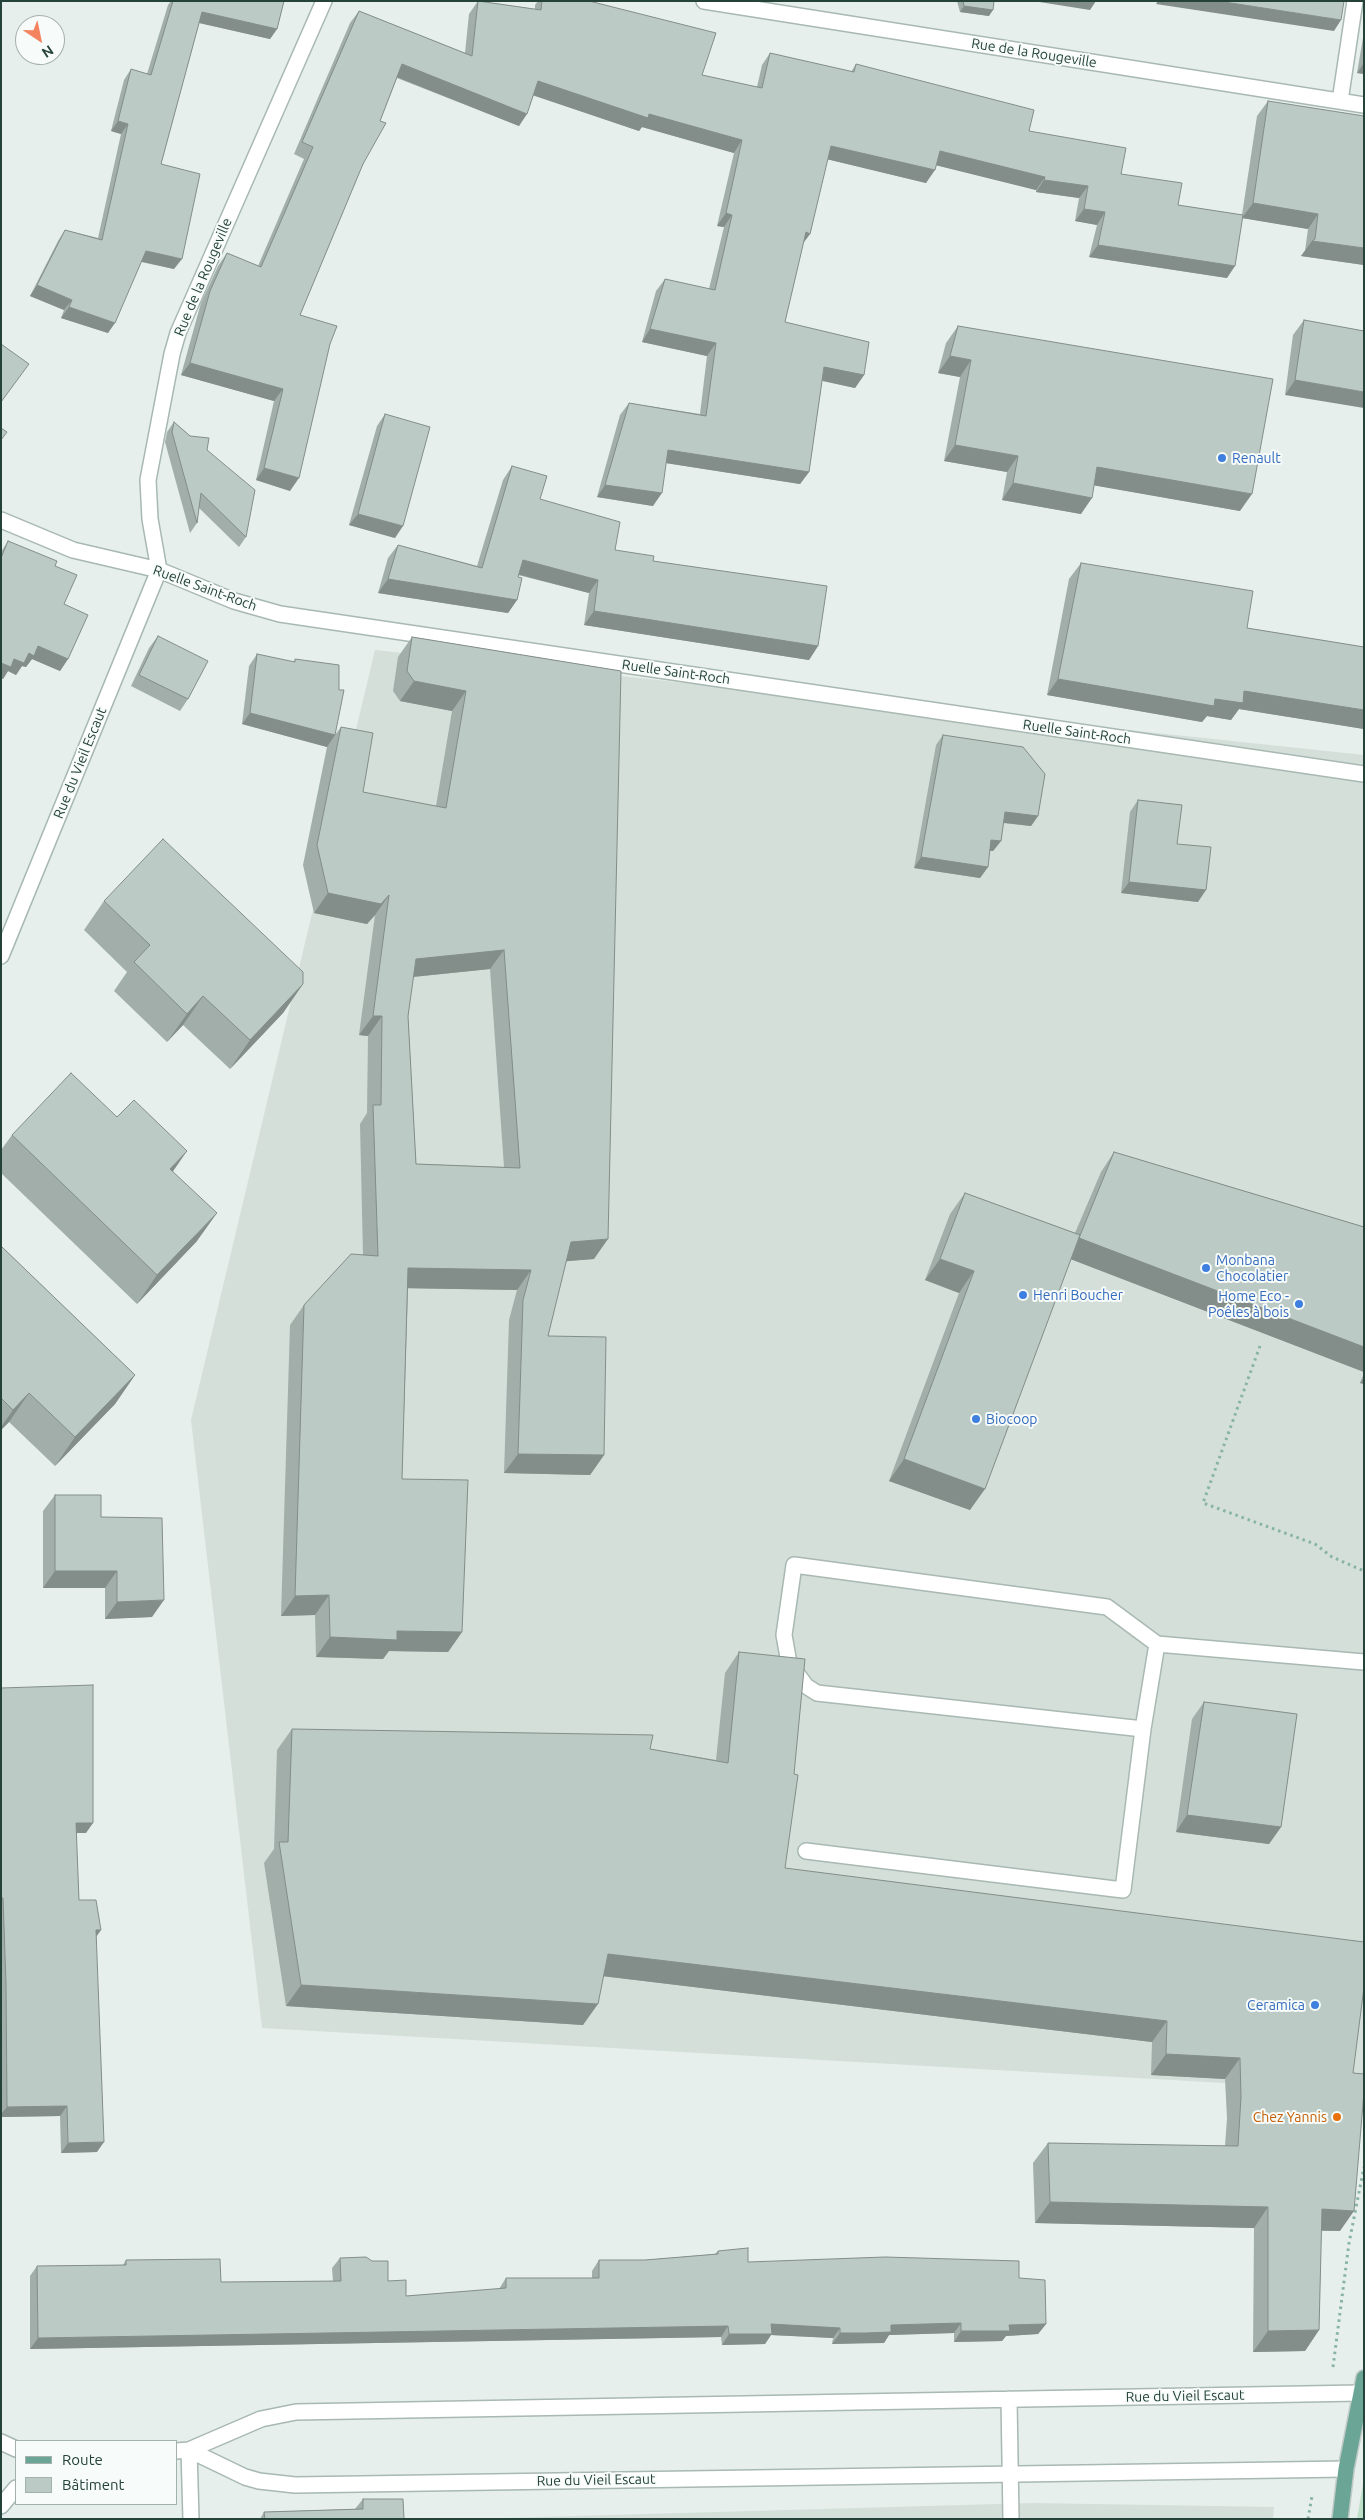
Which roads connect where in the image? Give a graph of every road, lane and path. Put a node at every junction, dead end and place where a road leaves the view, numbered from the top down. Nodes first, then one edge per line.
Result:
1 (324, 1) edge
2 (704, 1) edge
3 (1355, 1) edge
4 (1340, 101) junction
5 (1364, 105) edge
6 (1, 520) edge
7 (159, 570) junction
8 (1364, 774) edge
9 (1, 956) edge
10 (1260, 1346) dead end
11 (1364, 1571) edge
12 (1157, 1644) junction
13 (1364, 1662) edge
14 (1143, 1729) junction
15 (806, 1851) dead end
16 (1364, 2167) edge
17 (1362, 2386) edge
18 (1330, 2394) junction
19 (1009, 2399) junction
20 (1, 2442) edge
21 (15, 2449) edge
22 (183, 2450) edge
23 (1346, 2468) junction
24 (1316, 2469) junction
25 (1011, 2474) junction
26 (15, 2489) edge
27 (1, 2506) edge
28 (191, 2519) edge
29 (1011, 2519) edge
30 (1308, 2519) edge
31 (1340, 2519) edge

1 - 7 street, Rue de la Rougeville
2 - 4 street, Rue de la Rougeville
3 - 4 street
4 - 5 street, Rue de la Rougeville
6 - 7 street, Ruelle Saint-Roch
7 - 8 street, Ruelle Saint-Roch
7 - 9 street, Rue du Vieil Escaut
10 - 11 path
12 - 13 street
12 - 14 street
12 - 14 street
14 - 15 street
16 - 18 path
17 - 18 street, Rue du Vieil Escaut
17 - 23 main road
18 - 19 street, Rue du Vieil Escaut
19 - 22 street, Rue du Vieil Escaut
19 - 25 street
20 - 21 street
22 - 25 street, Rue du Vieil Escaut
22 - 28 street
23 - 24 street, Rue du Vieil Escaut
23 - 31 main road
24 - 25 street, Rue du Vieil Escaut
24 - 30 path
25 - 29 street
26 - 27 street

